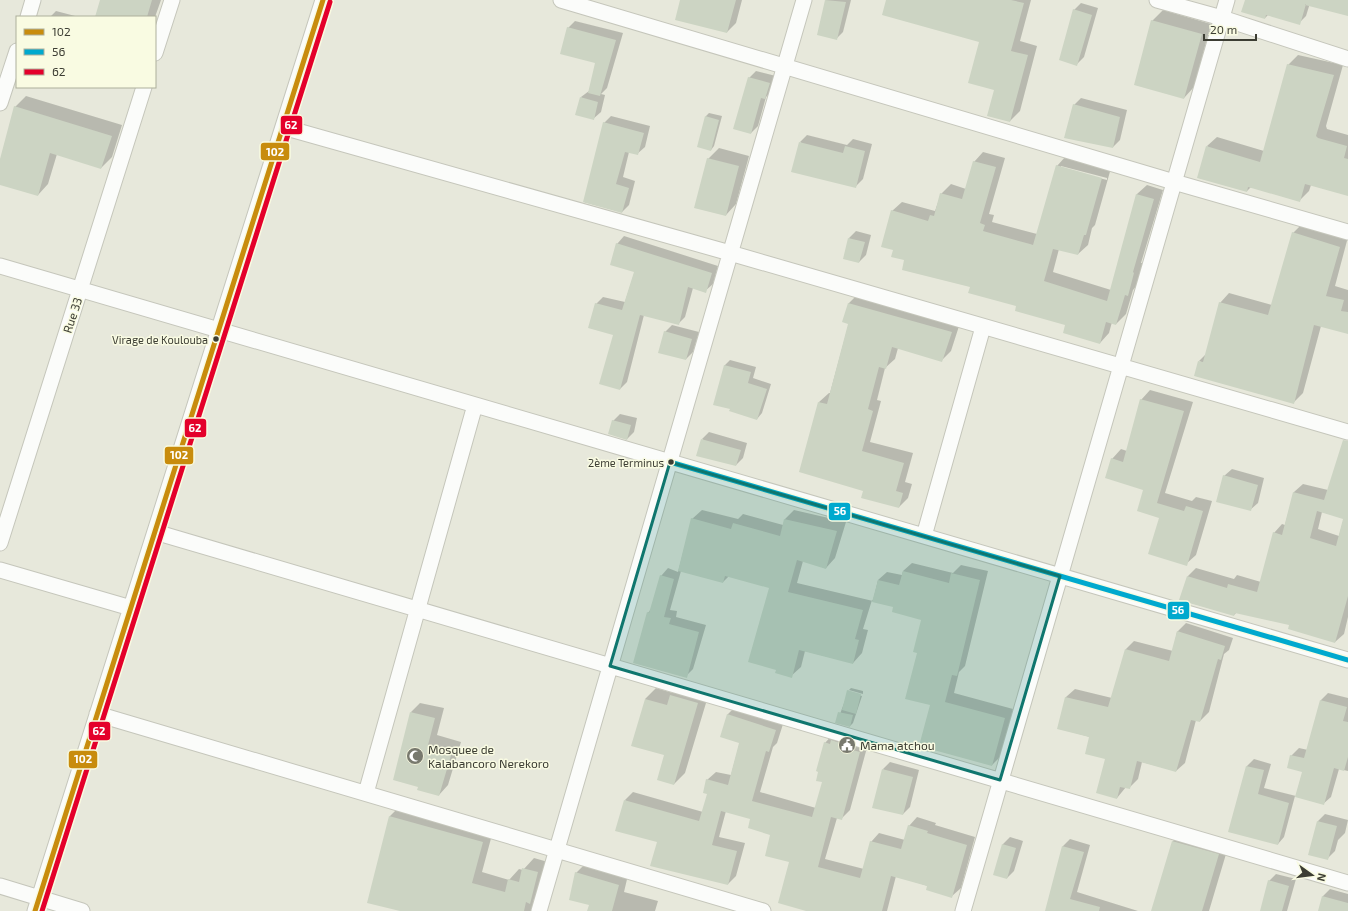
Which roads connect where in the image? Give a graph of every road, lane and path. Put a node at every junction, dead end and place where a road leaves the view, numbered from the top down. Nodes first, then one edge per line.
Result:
1 (33, 0) edge
2 (172, 0) edge
3 (323, 0) edge
4 (561, 0) edge
5 (804, 0) edge
6 (1157, 0) edge
7 (1227, 0) edge
8 (28, 16) edge
9 (1222, 18) junction
10 (156, 50) edge
11 (16, 54) edge
12 (1348, 59) edge
13 (785, 66) junction
14 (144, 88) edge
15 (0, 104) edge
16 (283, 127) junction
17 (1174, 182) junction
18 (1348, 232) edge
19 (730, 253) junction
20 (0, 266) edge
21 (80, 290) junction
22 (983, 327) junction
23 (219, 330) junction
24 (1121, 367) junction
25 (475, 405) junction
26 (1348, 432) edge
27 (670, 462) junction
28 (155, 532) junction
29 (924, 536) junction
30 (0, 543) edge
31 (0, 570) edge
32 (1060, 576) junction
33 (131, 608) junction
34 (417, 609) junction
35 (1348, 660) edge
36 (610, 666) junction
37 (97, 714) junction
38 (1000, 780) junction
39 (366, 793) junction
40 (557, 850) junction
41 (1348, 883) edge
42 (0, 886) edge
43 (37, 904) edge
44 (82, 911) edge
45 (539, 911) edge
46 (763, 911) edge
47 (963, 911) edge

1 - 8 street
2 - 10 street
3 - 16 street
4 - 13 street
5 - 13 street
6 - 9 street
7 - 9 street
9 - 12 street
9 - 17 street
11 - 15 street
13 - 17 street
13 - 19 street
14 - 21 street, Rue 33
16 - 19 street
16 - 23 street
17 - 18 street
17 - 24 street
19 - 22 street
19 - 27 street
20 - 21 street
21 - 23 street
21 - 30 street, Rue 33
22 - 24 street
22 - 29 street
23 - 25 street
23 - 28 street
24 - 26 street
24 - 32 street
25 - 27 street
25 - 34 street
27 - 29 street
27 - 36 street
28 - 33 street
28 - 34 street
29 - 32 street
31 - 33 street
32 - 35 street
32 - 38 street
33 - 37 street
34 - 36 street
34 - 39 street
36 - 38 street
36 - 40 street
37 - 39 street
37 - 43 street
38 - 41 street
38 - 47 street
39 - 40 street
40 - 45 street
40 - 46 street
42 - 43 street
43 - 44 street

